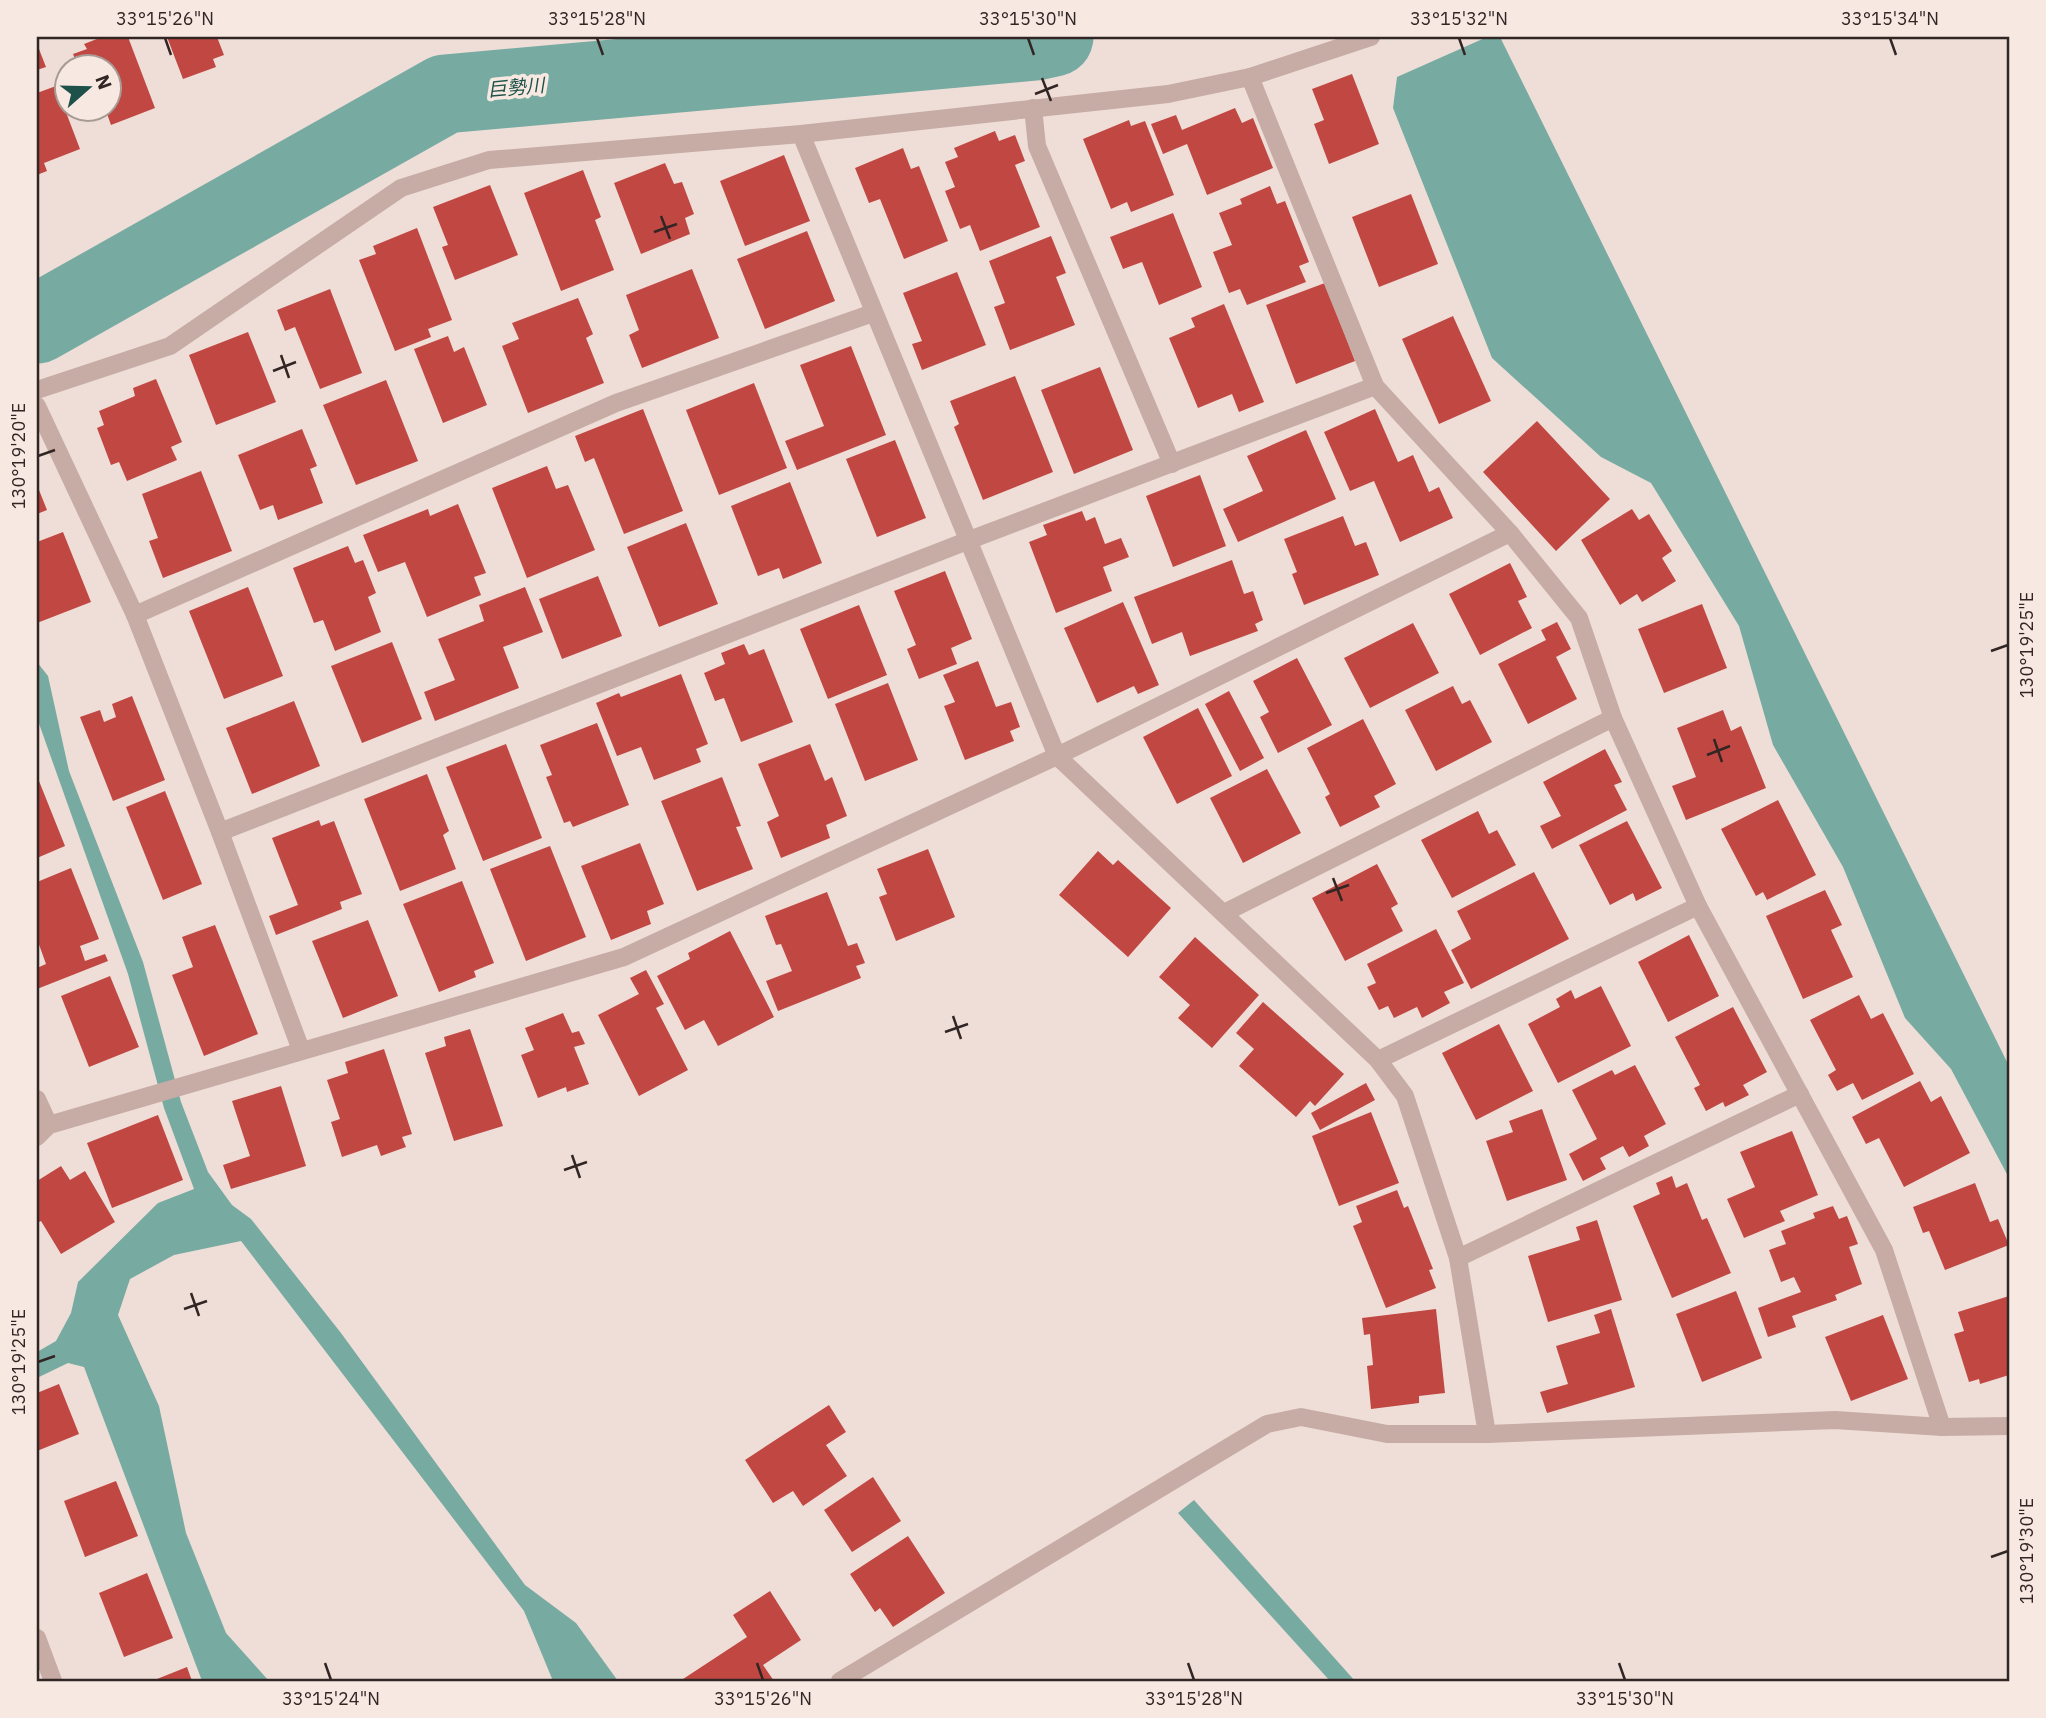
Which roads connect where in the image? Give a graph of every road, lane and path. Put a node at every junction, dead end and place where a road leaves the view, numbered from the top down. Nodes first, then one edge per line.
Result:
1 (1371, 37) edge
2 (1250, 77) junction
3 (1033, 108) junction
4 (801, 134) junction
5 (873, 313) junction
6 (1375, 386) junction
7 (37, 390) edge
8 (37, 406) edge
9 (1171, 464) junction
10 (1510, 533) junction
11 (967, 541) junction
12 (135, 615) junction
13 (1613, 718) junction
14 (1057, 756) junction
15 (220, 832) junction
16 (1698, 906) junction
17 (1224, 913) junction
18 (300, 1050) junction
19 (1378, 1060) junction
20 (1800, 1094) junction
21 (37, 1099) edge
22 (43, 1131) edge
23 (1458, 1258) junction
24 (2009, 1426) edge
25 (1942, 1427) junction
26 (1487, 1434) junction
27 (37, 1638) edge
28 (53, 1681) edge
29 (840, 1681) edge

1 - 2 street
2 - 3 street
2 - 6 street
3 - 4 street
3 - 9 street
4 - 5 street
4 - 7 street
5 - 11 street
5 - 12 street
6 - 9 street
6 - 10 street
8 - 12 street
9 - 11 street
10 - 13 street
10 - 14 street
11 - 14 street
11 - 15 street
12 - 15 street
13 - 16 street
13 - 17 street
14 - 17 street
14 - 18 street
15 - 18 street
16 - 19 street
16 - 20 street
17 - 19 street
18 - 22 street
19 - 23 street
20 - 23 street
20 - 25 street
21 - 22 street
23 - 26 street
24 - 25 street
25 - 26 street
26 - 29 street
27 - 28 street

